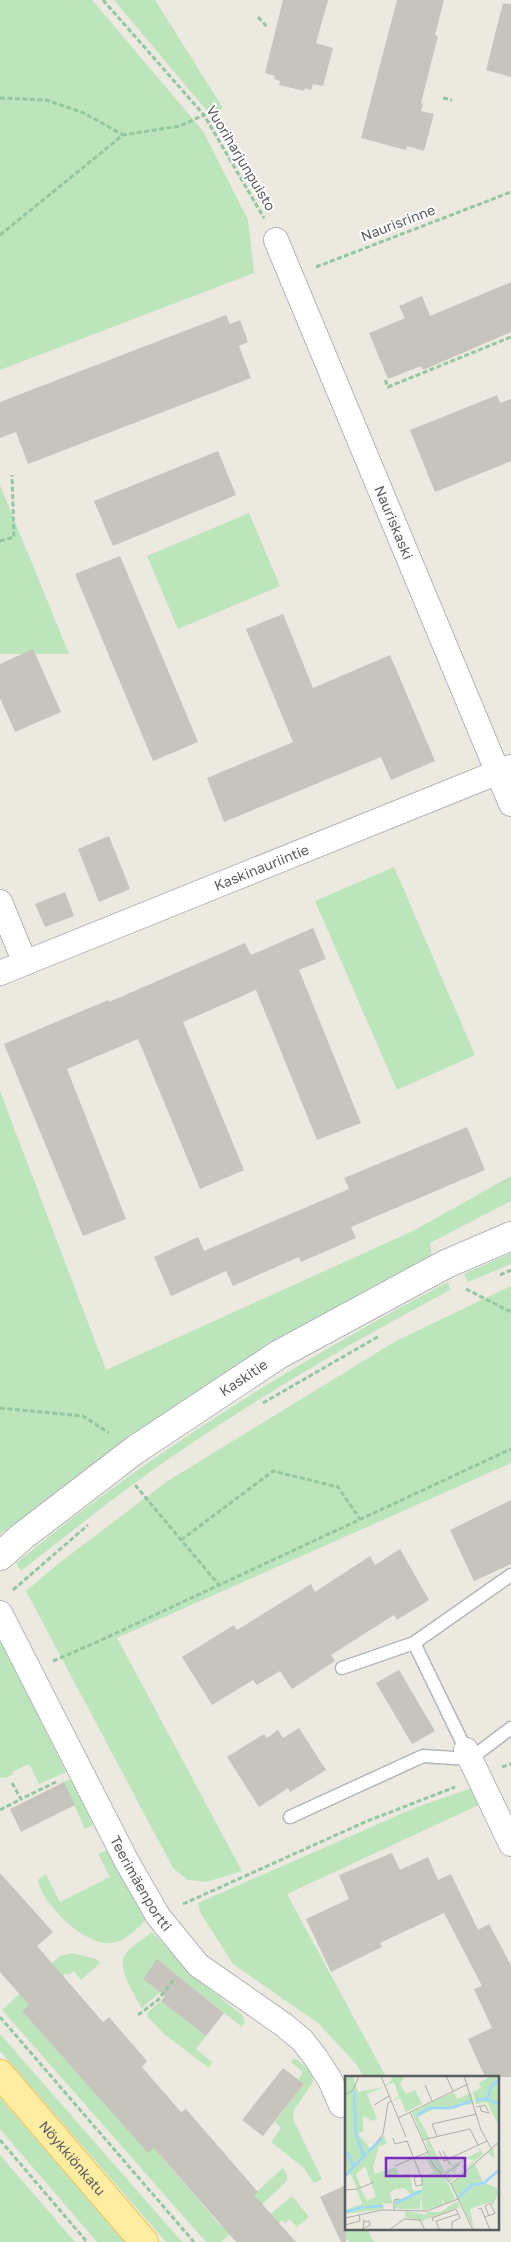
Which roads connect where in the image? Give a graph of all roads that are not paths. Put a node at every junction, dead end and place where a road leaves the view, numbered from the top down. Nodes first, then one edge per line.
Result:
1 (276, 240) road end
2 (504, 769) edge
3 (511, 804) edge
4 (0, 902) edge
5 (25, 963) junction
6 (0, 973) edge
7 (511, 1236) edge
8 (0, 1556) edge
9 (511, 1574) edge
10 (4, 1604) edge
11 (414, 1643) junction
12 (342, 1668) dead end
13 (511, 1728) edge
14 (471, 1761) junction
15 (290, 1817) dead end
16 (511, 1844) edge
17 (0, 2074) edge
18 (341, 2105) dead end
19 (144, 2242) edge

1 - 2 street, Nauriskaski
2 - 3 street, Nauriskaski
2 - 5 street, Kaskinauriintie
4 - 5 street
5 - 6 street, Kaskinauriintie
7 - 8 street, Kaskitie
9 - 11 lane
10 - 18 street, Teerimäenportti
11 - 12 lane
11 - 14 lane
13 - 14 lane
14 - 15 lane
14 - 16 street
17 - 19 main road, Nöykkiönkatu

